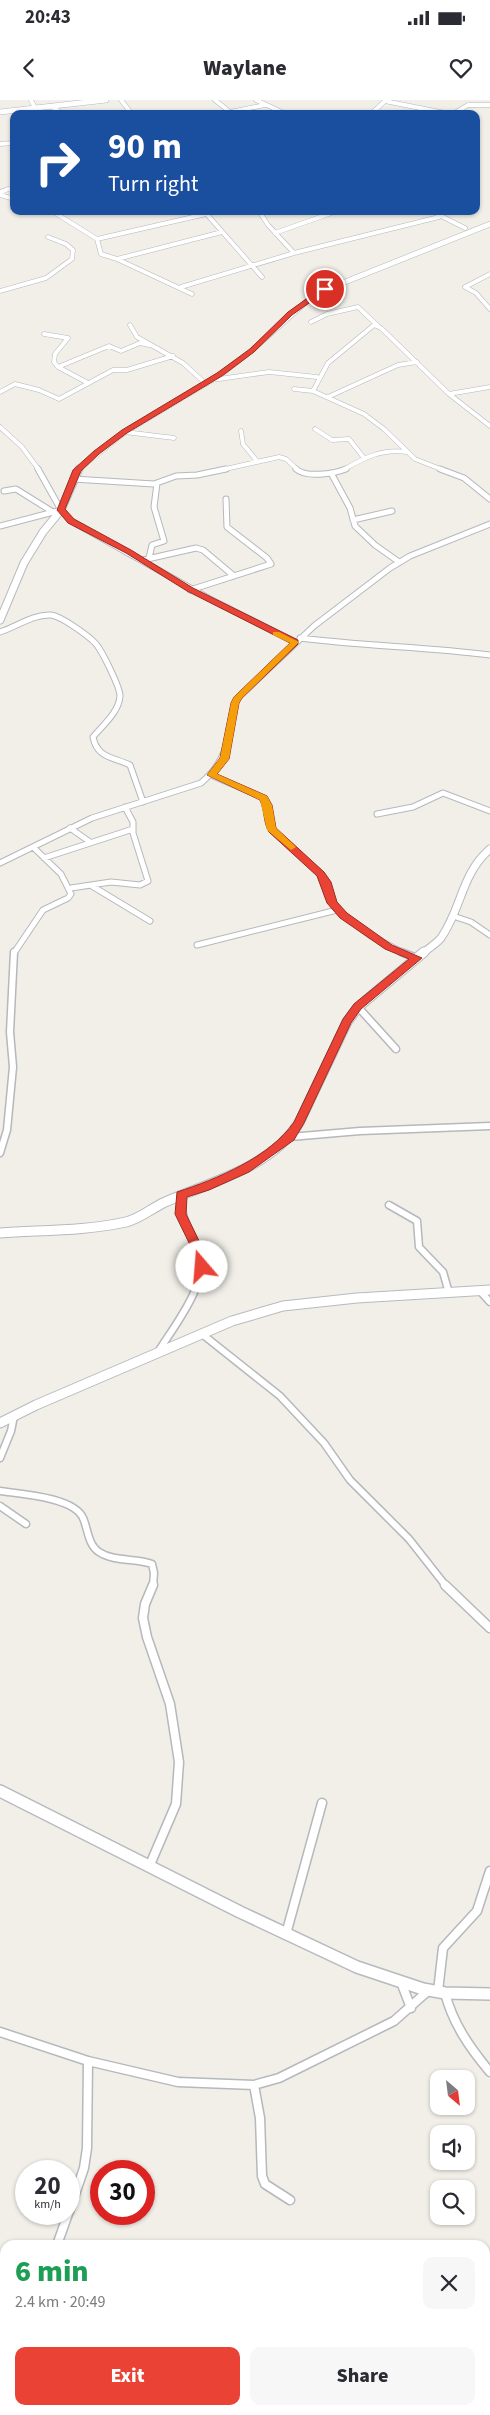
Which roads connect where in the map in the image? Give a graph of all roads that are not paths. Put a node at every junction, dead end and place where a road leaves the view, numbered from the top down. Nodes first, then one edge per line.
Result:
1 (31, 100) edge
2 (106, 100) edge
3 (216, 100) edge
4 (256, 100) edge
5 (386, 101) edge
6 (265, 105) junction
7 (490, 105) edge
8 (51, 106) junction
9 (35, 108) junction
10 (14, 110) edge
11 (57, 110) edge
12 (226, 110) edge
13 (242, 110) edge
14 (277, 110) edge
15 (376, 110) edge
16 (430, 110) edge
17 (460, 110) edge
18 (58, 215) edge
19 (193, 215) edge
20 (208, 215) edge
21 (262, 215) edge
22 (326, 215) edge
23 (436, 215) edge
24 (439, 217) junction
25 (490, 224) edge
26 (465, 228) dead end
27 (222, 232) junction
28 (276, 233) junction
29 (48, 237) dead end
30 (97, 239) junction
31 (294, 253) junction
32 (117, 259) junction
33 (254, 266) junction
34 (490, 274) edge
35 (262, 277) dead end
36 (181, 287) junction
37 (0, 291) edge
38 (192, 294) dead end
39 (488, 304) edge
40 (490, 309) edge
41 (311, 322) dead end
42 (130, 325) dead end
43 (378, 326) junction
44 (44, 334) dead end
45 (149, 345) junction
46 (172, 356) junction
47 (416, 362) junction
48 (58, 367) junction
49 (317, 377) junction
50 (212, 380) junction
51 (88, 383) junction
52 (206, 384) junction
53 (490, 387) edge
54 (294, 390) dead end
55 (313, 391) junction
56 (0, 392) edge
57 (449, 394) junction
58 (328, 397) junction
59 (489, 424) edge
60 (0, 426) edge
61 (315, 429) dead end
62 (241, 431) dead end
63 (124, 432) junction
64 (174, 438) dead end
65 (407, 452) junction
66 (364, 458) junction
67 (258, 461) junction
68 (331, 473) junction
69 (73, 479) junction
70 (157, 483) junction
71 (4, 491) dead end
72 (490, 498) edge
73 (226, 500) dead end
74 (61, 510) junction
75 (392, 511) dead end
76 (53, 512) junction
77 (353, 520) junction
78 (490, 524) edge
79 (0, 526) edge
80 (149, 558) junction
81 (143, 560) junction
82 (399, 562) junction
83 (234, 576) junction
84 (190, 590) junction
85 (0, 620) edge
86 (0, 632) edge
87 (300, 638) junction
88 (295, 642) junction
89 (490, 655) edge
90 (211, 775) junction
91 (143, 802) junction
92 (125, 807) junction
93 (490, 811) edge
94 (377, 814) dead end
95 (70, 828) junction
96 (133, 829) junction
97 (90, 842) junction
98 (33, 848) junction
99 (490, 849) edge
100 (44, 858) junction
101 (0, 864) edge
102 (90, 885) junction
103 (71, 888) junction
104 (337, 910) junction
105 (454, 916) junction
106 (150, 921) dead end
107 (490, 935) edge
108 (197, 945) dead end
109 (417, 958) junction
110 (358, 1007) junction
111 (396, 1049) dead end
112 (490, 1126) edge
113 (290, 1137) junction
114 (0, 1153) edge
115 (181, 1195) junction
116 (389, 1204) dead end
117 (0, 1233) edge
118 (485, 1291) edge
119 (449, 1293) junction
120 (490, 1302) edge
121 (202, 1334) junction
122 (158, 1352) junction
123 (14, 1416) junction
124 (0, 1424) edge
125 (0, 1458) edge
126 (0, 1491) edge
127 (0, 1506) edge
128 (26, 1524) dead end
129 (490, 1628) edge
130 (0, 1791) edge
131 (322, 1803) dead end
132 (149, 1867) junction
133 (490, 1871) edge
134 (286, 1934) junction
135 (401, 1982) junction
136 (438, 1991) junction
137 (490, 1994) edge
138 (411, 2008) junction
139 (0, 2032) edge
140 (88, 2061) junction
141 (490, 2072) edge
142 (254, 2085) junction
143 (80, 2179) edge
144 (290, 2200) dead end
145 (64, 2225) edge
146 (59, 2240) edge

1 - 9 street
2 - 8 street
3 - 12 street
4 - 6 street
5 - 15 street
5 - 16 street
6 - 13 street
6 - 14 street
7 - 17 street
8 - 9 street
8 - 11 street
9 - 10 street
18 - 30 street
19 - 30 street
20 - 27 street
21 - 28 street
22 - 28 street
23 - 24 street
24 - 26 street
24 - 31 street
25 - 50 street
27 - 32 street
27 - 33 street
28 - 31 street
29 - 37 street
30 - 32 street
31 - 33 street
32 - 36 street
33 - 35 street
33 - 36 street
34 - 39 street
36 - 38 street
39 - 40 street
41 - 43 street
42 - 45 street
43 - 47 street
43 - 49 street
44 - 48 street
45 - 46 street
45 - 48 street
46 - 51 street
46 - 52 street
47 - 57 street
47 - 58 street
48 - 51 street
49 - 50 street
49 - 55 street
50 - 52 street
51 - 56 street
52 - 63 street
53 - 57 street
54 - 55 street
55 - 58 street
57 - 59 street
58 - 65 street
60 - 74 street
61 - 66 street
62 - 67 street
63 - 64 street
63 - 69 street
65 - 66 street
65 - 72 street
66 - 68 street
67 - 68 street
67 - 70 street
68 - 77 street
69 - 70 street
69 - 74 street
70 - 80 street
71 - 76 street
73 - 83 street
74 - 76 street
74 - 81 street
74 - 85 street
75 - 77 street
76 - 79 street
77 - 82 street
78 - 82 street
80 - 81 street
80 - 83 street
81 - 84 street
82 - 87 street
83 - 84 street
84 - 88 street
86 - 91 street
87 - 88 street
87 - 89 street
88 - 90 street
90 - 91 street
90 - 104 street
91 - 92 street
92 - 95 street
92 - 96 street
93 - 94 street
95 - 97 street
95 - 98 street
96 - 97 street
96 - 102 street
97 - 100 street
98 - 100 street
98 - 101 street
99 - 105 street
100 - 103 street
102 - 103 street
102 - 106 street
103 - 114 street
104 - 108 street
104 - 109 street
105 - 107 street
105 - 109 street
109 - 110 street
110 - 111 street
110 - 113 street
112 - 113 street
113 - 115 street
115 - 117 street
115 - 122 street
116 - 119 street
118 - 119 street
118 - 120 street
119 - 121 street
121 - 122 street
121 - 129 street
122 - 123 street
123 - 124 street
123 - 125 street
126 - 132 street
127 - 128 street
130 - 132 street
131 - 134 street
132 - 134 street
133 - 136 street
134 - 135 street
135 - 136 street
135 - 138 street
136 - 137 street
136 - 138 street
136 - 141 street
138 - 142 street
139 - 140 street
140 - 142 street
140 - 143 street
142 - 144 street
145 - 146 street

